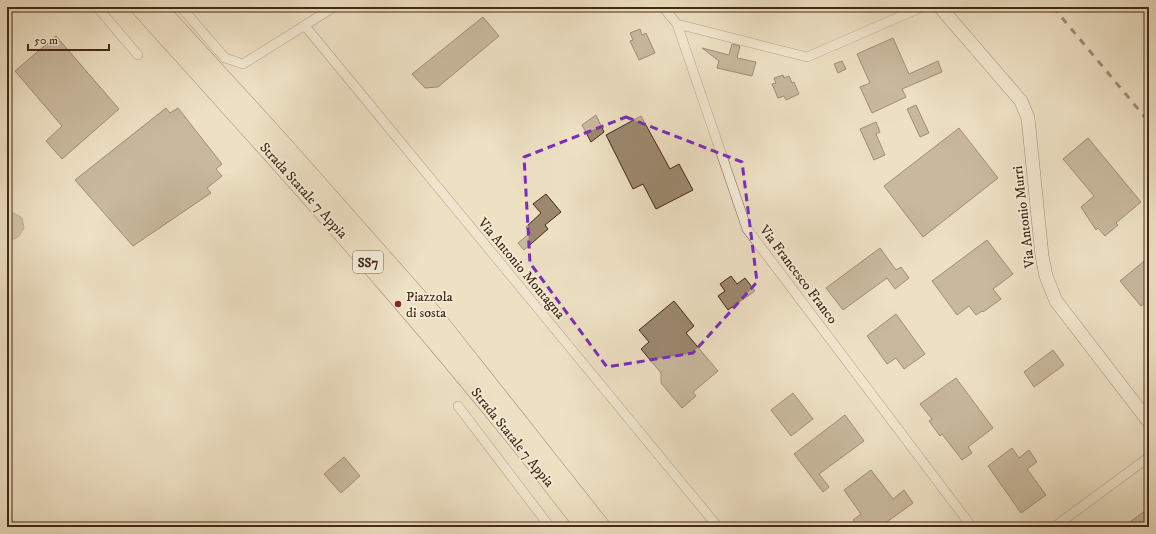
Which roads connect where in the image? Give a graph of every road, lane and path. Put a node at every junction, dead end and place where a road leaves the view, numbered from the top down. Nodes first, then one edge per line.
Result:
1 (97, 7) edge
2 (139, 7) edge
3 (158, 7) edge
4 (161, 7) edge
5 (181, 7) edge
6 (334, 7) edge
7 (663, 7) edge
8 (922, 7) edge
9 (940, 7) edge
10 (678, 24) junction
11 (305, 26) junction
12 (180, 32) junction
13 (138, 55) dead end
14 (458, 406) dead end
15 (1149, 422) edge
16 (1149, 457) edge
17 (550, 527) edge
18 (584, 527) edge
19 (602, 527) edge
20 (718, 527) edge
21 (972, 527) edge
22 (1054, 527) edge

1 - 13 street
2 - 18 highway, Strada Statale 7 Appia / SS7
3 - 12 highway, Strada Statale 7 Appia / SS7
4 - 12 highway
5 - 11 street
6 - 11 street
7 - 10 street, Via Francesco Franco
8 - 10 street
9 - 15 street, Via Antonio Murri
10 - 21 street, Via Francesco Franco
11 - 20 street, Via Antonio Montagna
12 - 19 highway, Strada Statale 7 Appia / SS7
14 - 17 street
16 - 22 street

